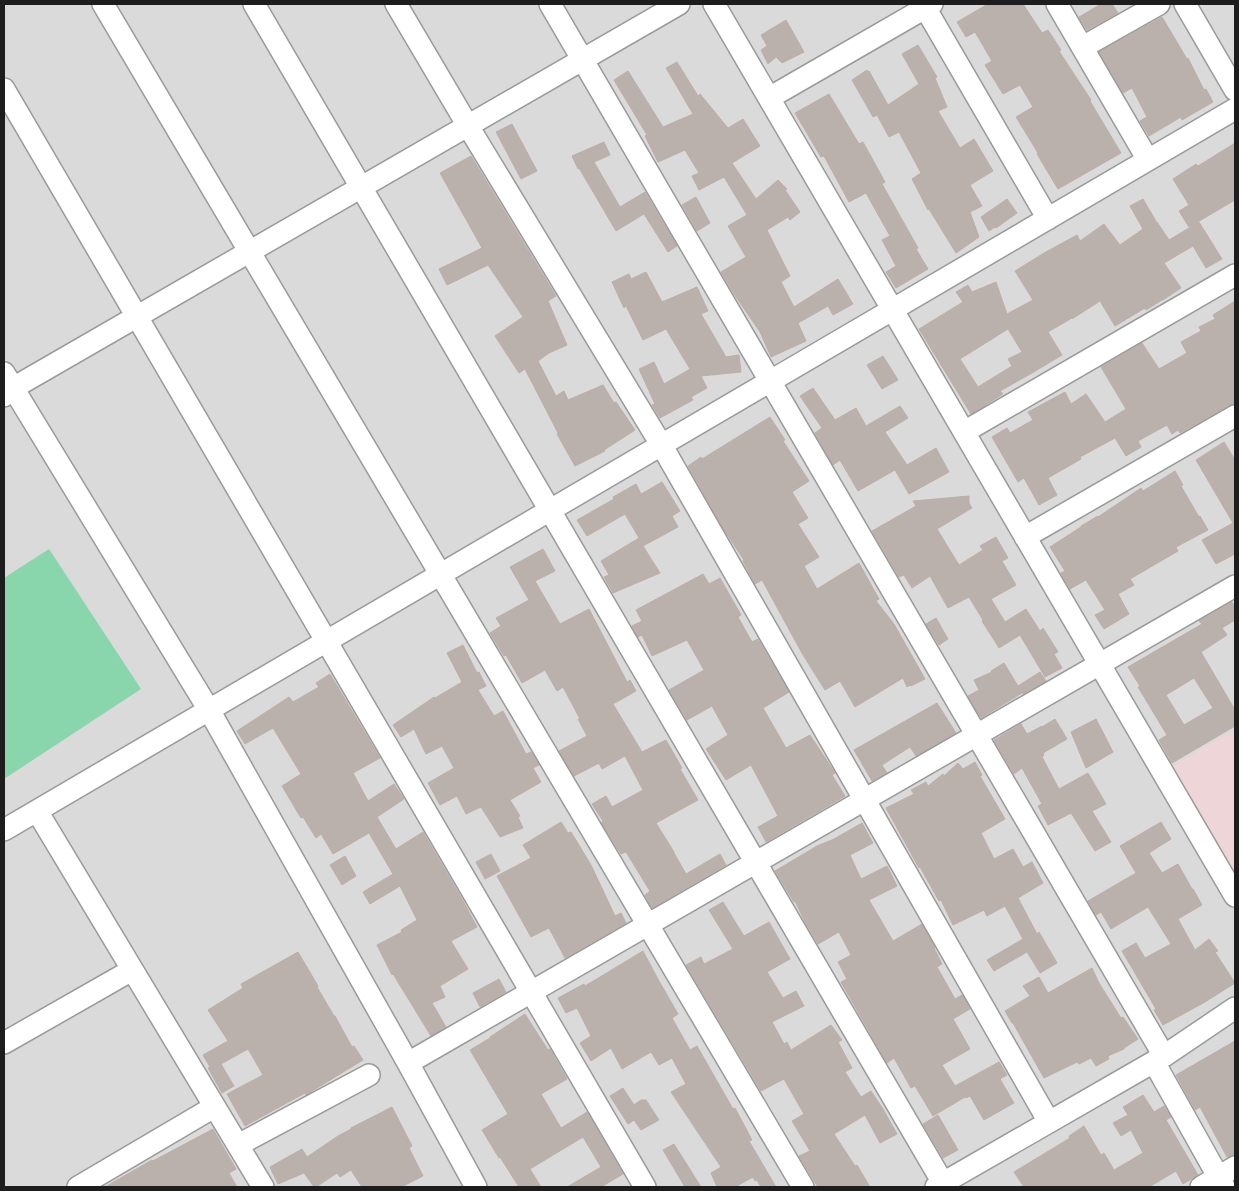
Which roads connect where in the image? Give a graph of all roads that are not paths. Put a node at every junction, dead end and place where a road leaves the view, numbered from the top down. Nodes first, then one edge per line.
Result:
1 (103, 4) edge
2 (254, 4) edge
3 (396, 4) edge
4 (550, 4) edge
5 (680, 4) edge
6 (714, 4) edge
7 (1057, 4) edge
8 (1159, 4) edge
9 (1185, 4) edge
10 (927, 5) edge
11 (1083, 48) junction
12 (582, 60) junction
13 (4, 89) edge
14 (1235, 90) edge
15 (769, 98) junction
16 (1235, 109) edge
17 (468, 126) junction
18 (1148, 160) junction
19 (362, 187) junction
20 (1048, 218) junction
21 (250, 252) junction
22 (1235, 276) edge
23 (893, 310) junction
24 (137, 317) junction
25 (770, 382) junction
26 (7, 386) edge
27 (1235, 416) edge
28 (964, 432) junction
29 (662, 446) junction
30 (550, 510) junction
31 (1025, 537) junction
32 (441, 574) junction
33 (1235, 586) edge
34 (326, 641) junction
35 (1100, 664) junction
36 (209, 710) junction
37 (977, 735) junction
38 (864, 799) junction
39 (37, 811) junction
40 (4, 830) edge
41 (755, 862) junction
42 (1235, 896) edge
43 (648, 924) junction
44 (132, 970) junction
45 (531, 992) junction
46 (1235, 1008) edge
47 (4, 1043) edge
48 (1159, 1059) junction
49 (408, 1063) junction
50 (369, 1074) dead end
51 (214, 1107) junction
52 (1049, 1122) junction
53 (238, 1145) junction
54 (1219, 1179) edge
55 (89, 1185) edge
56 (939, 1185) edge
57 (263, 1187) edge
58 (476, 1187) edge
59 (645, 1187) edge
60 (803, 1187) edge

1 - 21 street
2 - 19 street
3 - 17 street
4 - 12 street
5 - 12 street
6 - 15 street
7 - 11 street
8 - 11 street
9 - 14 street
10 - 15 street
10 - 20 street
11 - 18 street
12 - 17 street
12 - 25 street
13 - 24 street
15 - 23 street
16 - 18 street
17 - 19 street
17 - 29 street
18 - 20 street
19 - 21 street
19 - 30 street
20 - 23 street
21 - 24 street
21 - 32 street
22 - 28 street
23 - 25 street
23 - 28 street
24 - 26 street
24 - 34 street
25 - 29 street
25 - 37 street
26 - 36 street
27 - 31 street
28 - 31 street
29 - 30 street
29 - 38 street
30 - 32 street
30 - 41 street
31 - 35 street
32 - 34 street
32 - 43 street
33 - 35 street
34 - 36 street
34 - 45 street
35 - 37 street
35 - 42 street
36 - 39 street
36 - 49 street
37 - 38 street
37 - 48 street
38 - 41 street
38 - 52 street
39 - 40 street
39 - 44 street
41 - 43 street
41 - 56 street
43 - 45 street
43 - 60 street
44 - 47 street
44 - 51 street
45 - 49 street
45 - 59 street
46 - 48 street
48 - 52 street
48 - 54 street
49 - 58 street
50 - 53 street
51 - 53 street
51 - 55 street
52 - 56 street
53 - 57 street

